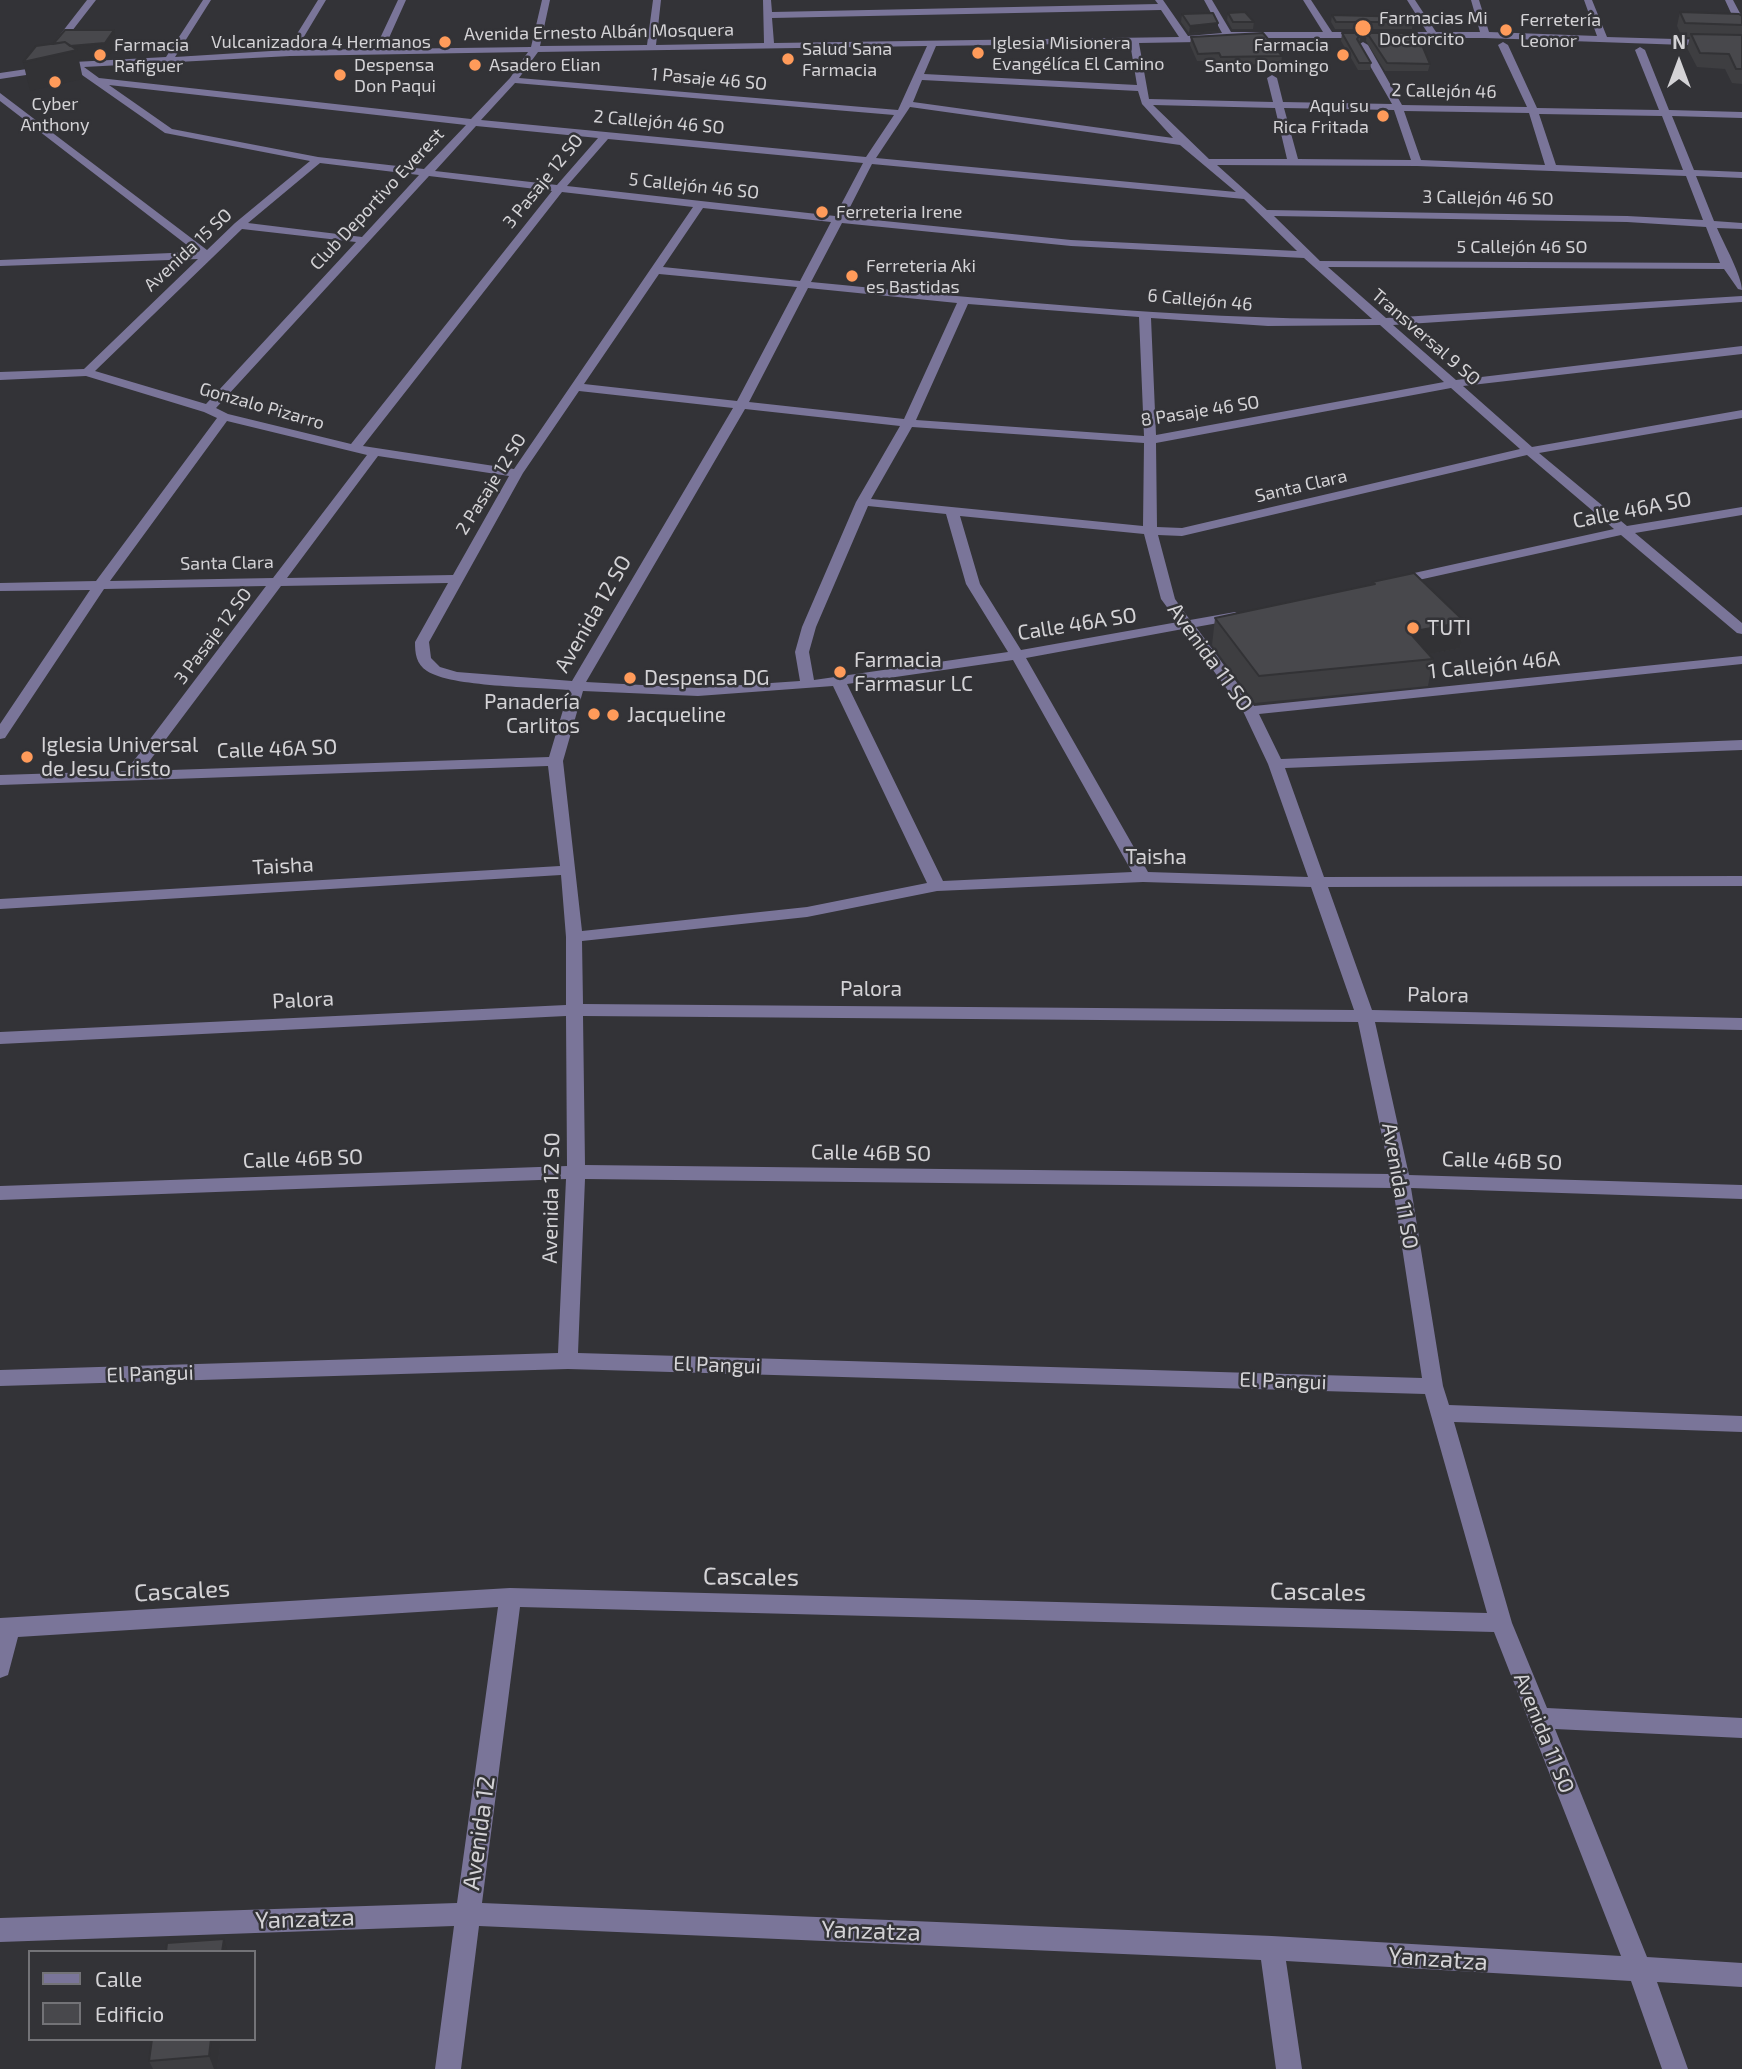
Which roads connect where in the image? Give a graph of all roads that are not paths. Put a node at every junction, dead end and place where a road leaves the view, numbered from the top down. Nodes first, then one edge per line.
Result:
1 (92, 0) edge
2 (207, 0) edge
3 (322, 0) edge
4 (402, 0) edge
5 (546, 0) edge
6 (657, 0) edge
7 (767, 0) edge
8 (961, 0) edge
9 (1208, 0) edge
10 (1307, 0) edge
11 (1411, 0) edge
12 (1475, 0) edge
13 (1588, 0) edge
14 (1729, 0) edge
15 (1162, 3) edge
16 (964, 11) junction
17 (768, 15) junction
18 (968, 21) dead end
19 (1742, 26) edge
20 (971, 32) dead end
21 (1228, 35) junction
22 (1329, 35) junction
23 (1433, 35) junction
24 (1485, 35) junction
25 (1185, 39) junction
26 (1199, 39) junction
27 (1603, 39) junction
28 (1134, 40) junction
29 (975, 42) junction
30 (933, 43) junction
31 (1503, 44) junction
32 (1742, 44) edge
33 (769, 45) junction
34 (1363, 45) junction
35 (651, 47) junction
36 (535, 49) junction
37 (1640, 50) junction
38 (378, 52) junction
39 (290, 53) junction
40 (1742, 55) edge
41 (169, 59) junction
42 (74, 65) junction
43 (37, 69) junction
44 (0, 76) edge
45 (919, 77) junction
46 (1272, 78) dead end
47 (513, 80) junction
48 (96, 81) junction
49 (1142, 88) junction
50 (0, 96) edge
51 (1145, 102) junction
52 (1280, 104) junction
53 (1397, 106) junction
54 (904, 109) junction
55 (1534, 109) junction
56 (1664, 113) junction
57 (1742, 115) edge
58 (476, 123) junction
59 (606, 135) junction
60 (1183, 142) junction
61 (317, 160) junction
62 (869, 160) junction
63 (1293, 161) junction
64 (1207, 162) junction
65 (1417, 163) junction
66 (1551, 167) junction
67 (1691, 173) junction
68 (424, 174) junction
69 (1742, 176) edge
70 (559, 189) junction
71 (1247, 196) junction
72 (700, 205) junction
73 (1266, 213) junction
74 (839, 219) junction
75 (1709, 224) junction
76 (239, 225) junction
77 (1742, 226) edge
78 (363, 240) junction
79 (207, 255) junction
80 (1307, 255) junction
81 (0, 263) edge
82 (1317, 264) junction
83 (1727, 265) junction
84 (657, 270) junction
85 (804, 285) junction
86 (1742, 287) edge
87 (1742, 299) edge
88 (964, 300) junction
89 (1145, 313) junction
90 (1382, 322) junction
91 (1742, 350) edge
92 (87, 372) junction
93 (0, 376) edge
94 (1453, 384) junction
95 (577, 387) junction
96 (741, 405) junction
97 (208, 409) junction
98 (1742, 414) edge
99 (224, 417) junction
100 (908, 424) junction
101 (1150, 440) junction
102 (354, 449) junction
103 (1528, 451) junction
104 (375, 452) junction
105 (517, 473) junction
106 (863, 502) junction
107 (1742, 511) edge
108 (952, 512) junction
109 (1150, 531) junction
110 (1622, 531) junction
111 (455, 579) junction
112 (279, 582) junction
113 (100, 585) junction
114 (1377, 585) edge
115 (0, 587) edge
116 (1254, 612) edge
117 (1186, 627) junction
118 (1742, 630) edge
119 (1017, 655) junction
120 (1742, 660) edge
121 (839, 682) junction
122 (577, 685) junction
123 (808, 685) junction
124 (1250, 711) junction
125 (0, 735) edge
126 (1742, 745) edge
127 (555, 761) junction
128 (1276, 764) junction
129 (131, 775) junction
130 (0, 780) edge
131 (569, 870) junction
132 (1143, 877) junction
133 (1742, 881) edge
134 (1317, 882) junction
135 (936, 887) junction
136 (0, 904) edge
137 (574, 937) junction
138 (576, 1010) junction
139 (1365, 1016) junction
140 (1742, 1024) edge
141 (0, 1038) edge
142 (576, 1172) junction
143 (1401, 1181) junction
144 (1742, 1192) edge
145 (0, 1193) edge
146 (568, 1361) junction
147 (0, 1378) edge
148 (1433, 1386) junction
149 (1441, 1413) junction
150 (1742, 1424) edge
151 (510, 1597) junction
152 (1501, 1623) junction
153 (4, 1628) edge
154 (0, 1668) edge
155 (1538, 1718) junction
156 (1742, 1728) edge
157 (468, 1914) junction
158 (0, 1930) edge
159 (1272, 1948) junction
160 (1640, 1971) junction
161 (1742, 1975) edge
162 (448, 2069) edge
163 (1289, 2069) edge
164 (1675, 2069) edge

1 - 43 street
2 - 41 street
3 - 39 street
4 - 38 street
5 - 36 street, Club Deportivo Everest
6 - 35 street
7 - 17 street
8 - 16 street
9 - 21 street
10 - 22 street
11 - 23 street
12 - 24 street
13 - 27 street
14 - 19 street
15 - 16 street
15 - 25 street
16 - 17 street
16 - 18 street
17 - 33 street
20 - 29 street
21 - 22 street, Avenida Ernesto Albán Mosquera
21 - 26 street, Avenida Ernesto Albán Mosquera
22 - 23 street, Avenida Ernesto Albán Mosquera
23 - 24 street, Avenida Ernesto Albán Mosquera
24 - 27 street, Avenida Ernesto Albán Mosquera
25 - 26 street, Avenida Ernesto Albán Mosquera
25 - 28 street, Avenida Ernesto Albán Mosquera
26 - 34 street, Avenida Ernesto Albán Mosquera
27 - 32 street, Avenida Ernesto Albán Mosquera
28 - 29 street, Avenida Ernesto Albán Mosquera
28 - 49 street
29 - 30 street, Avenida Ernesto Albán Mosquera
30 - 33 street, Avenida Ernesto Albán Mosquera
30 - 45 street, Avenida 12 SO
31 - 34 street, Avenida Ernesto Albán Mosquera
31 - 37 street, Avenida Ernesto Albán Mosquera
31 - 55 street
33 - 35 street, Avenida Ernesto Albán Mosquera
34 - 53 street
35 - 36 street, Avenida Ernesto Albán Mosquera
36 - 38 street, Avenida Ernesto Albán Mosquera
36 - 47 street, Club Deportivo Everest
37 - 40 street, Avenida Ernesto Albán Mosquera
37 - 56 street
38 - 39 street, Avenida Ernesto Albán Mosquera
39 - 41 street, Avenida Ernesto Albán Mosquera
41 - 42 street, Avenida Ernesto Albán Mosquera
42 - 43 street, Avenida Ernesto Albán Mosquera
42 - 48 street, 2 Callejón 46 SO
43 - 44 street, Avenida Ernesto Albán Mosquera
45 - 49 street
45 - 54 street, Avenida 12 SO
46 - 52 street
47 - 54 street, 1 Pasaje 46 SO
47 - 58 street, Club Deportivo Everest
48 - 58 street, 2 Callejón 46 SO
48 - 61 street, 5 Callejón 46 SO
49 - 51 street
50 - 79 street
51 - 52 street, 2 Callejón 46
51 - 60 street, Transversal 9 SO
52 - 53 street, 2 Callejón 46
52 - 63 street
53 - 55 street, 2 Callejón 46
53 - 65 street
54 - 60 street, 1 Pasaje 46 SO
54 - 62 street, Avenida 12 SO
55 - 56 street, 2 Callejón 46
55 - 66 street
56 - 57 street, 2 Callejón 46
56 - 67 street
58 - 59 street, 2 Callejón 46 SO
58 - 68 street, Club Deportivo Everest
59 - 62 street, 2 Callejón 46 SO
59 - 70 street, 3 Pasaje 12 SO
60 - 64 street, Transversal 9 SO
61 - 68 street, 5 Callejón 46 SO
61 - 76 street, Avenida 15 SO
62 - 71 street, 2 Callejón 46 SO
62 - 74 street, Avenida 12 SO
63 - 64 street
63 - 65 street
64 - 71 street, Transversal 9 SO
65 - 66 street
66 - 67 street
67 - 69 street
67 - 75 street
68 - 70 street, 5 Callejón 46 SO
68 - 78 street, Club Deportivo Everest
70 - 72 street, 5 Callejón 46 SO
70 - 102 street, 3 Pasaje 12 SO
71 - 73 street, Transversal 9 SO
72 - 74 street, 5 Callejón 46 SO
72 - 84 street, 2 Pasaje 12 SO
73 - 75 street, 3 Callejón 46 SO
73 - 80 street, Transversal 9 SO
74 - 80 street, 5 Callejón 46 SO
74 - 85 street, Avenida 12 SO
75 - 77 street, 3 Callejón 46 SO
75 - 83 street
76 - 78 street
76 - 79 street, Avenida 15 SO
78 - 97 street, Club Deportivo Everest
79 - 81 street
79 - 92 street, Avenida 15 SO
80 - 82 street, Transversal 9 SO
82 - 83 street, 5 Callejón 46 SO
82 - 90 street, Transversal 9 SO
83 - 86 street
84 - 85 street, 6 Callejón 46
84 - 95 street, 2 Pasaje 12 SO
85 - 88 street, 6 Callejón 46
85 - 96 street, Avenida 12 SO
87 - 90 street, 6 Callejón 46
88 - 89 street, 6 Callejón 46
88 - 100 street
89 - 90 street, 6 Callejón 46
89 - 101 street, Avenida 11 SO
90 - 94 street, Transversal 9 SO
91 - 94 street, 8 Pasaje 46 SO
92 - 93 street, Gonzalo Pizarro
92 - 97 street, Gonzalo Pizarro
94 - 101 street, 8 Pasaje 46 SO
94 - 103 street, Transversal 9 SO
95 - 96 street, 8 Pasaje 46 SO
95 - 105 street, 2 Pasaje 12 SO
96 - 100 street, 8 Pasaje 46 SO
96 - 122 street, Avenida 12 SO
97 - 99 street, Gonzalo Pizarro
98 - 103 street, Santa Clara
99 - 102 street, Gonzalo Pizarro
99 - 113 street
100 - 101 street, 8 Pasaje 46 SO
100 - 106 street
101 - 109 street, Avenida 11 SO
102 - 104 street, Gonzalo Pizarro
103 - 109 street, Santa Clara
103 - 110 street, Transversal 9 SO
104 - 105 street, Gonzalo Pizarro
104 - 112 street, 3 Pasaje 12 SO
105 - 111 street, 2 Pasaje 12 SO
106 - 108 street, Santa Clara
106 - 123 street
107 - 110 street, Calle 46A SO
108 - 109 street, Santa Clara
108 - 119 street
109 - 117 street, Avenida 11 SO
110 - 114 street, Calle 46A SO
110 - 118 street, Transversal 9 SO
111 - 112 street, Santa Clara
111 - 122 street, 2 Pasaje 12 SO
112 - 113 street, Santa Clara
112 - 129 street, 3 Pasaje 12 SO
113 - 115 street, Santa Clara
113 - 125 street
116 - 117 street, Calle 46A SO
117 - 119 street, Calle 46A SO
117 - 124 street, Avenida 11 SO
119 - 121 street, Calle 46A SO
119 - 132 street
120 - 124 street, 1 Callejón 46A
121 - 123 street, Calle 46A SO
121 - 135 street
122 - 123 street, Calle 46A SO
122 - 127 street, Avenida 12 SO
124 - 128 street, Avenida 11 SO
126 - 128 street
127 - 129 street, Calle 46A SO
127 - 131 street, Avenida 12 SO
128 - 134 street, Avenida 11 SO
129 - 130 street, Calle 46A SO
131 - 136 street, Taisha
131 - 137 street, Avenida 12 SO
132 - 134 street, Taisha
132 - 135 street, Taisha
133 - 134 street, Taisha
134 - 139 street, Avenida 11 SO
135 - 137 street, Taisha
137 - 138 street, Avenida 12 SO
138 - 139 street, Palora
138 - 141 street, Palora
138 - 142 street, Avenida 12 SO
139 - 140 street, Palora
139 - 143 street, Avenida 11 SO
142 - 143 street, Calle 46B SO
142 - 145 street, Calle 46B SO
142 - 146 street, Avenida 12 SO
143 - 144 street, Calle 46B SO
143 - 148 street, Avenida 11 SO
146 - 147 street, El Pangui
146 - 148 street, El Pangui
148 - 149 street, Avenida 11 SO
149 - 150 street
149 - 152 street, Avenida 11 SO
151 - 152 street, Cascales
151 - 153 street, Cascales
151 - 157 street, Avenida 12
152 - 155 street, Avenida 11 SO
153 - 154 street
155 - 156 street
155 - 160 street, Avenida 11 SO
157 - 158 street, Yanzatza
157 - 159 street, Yanzatza
157 - 162 street, Avenida 12
159 - 160 street, Yanzatza
159 - 163 street
160 - 161 street, Yanzatza
160 - 164 street, Avenida 11 SO

